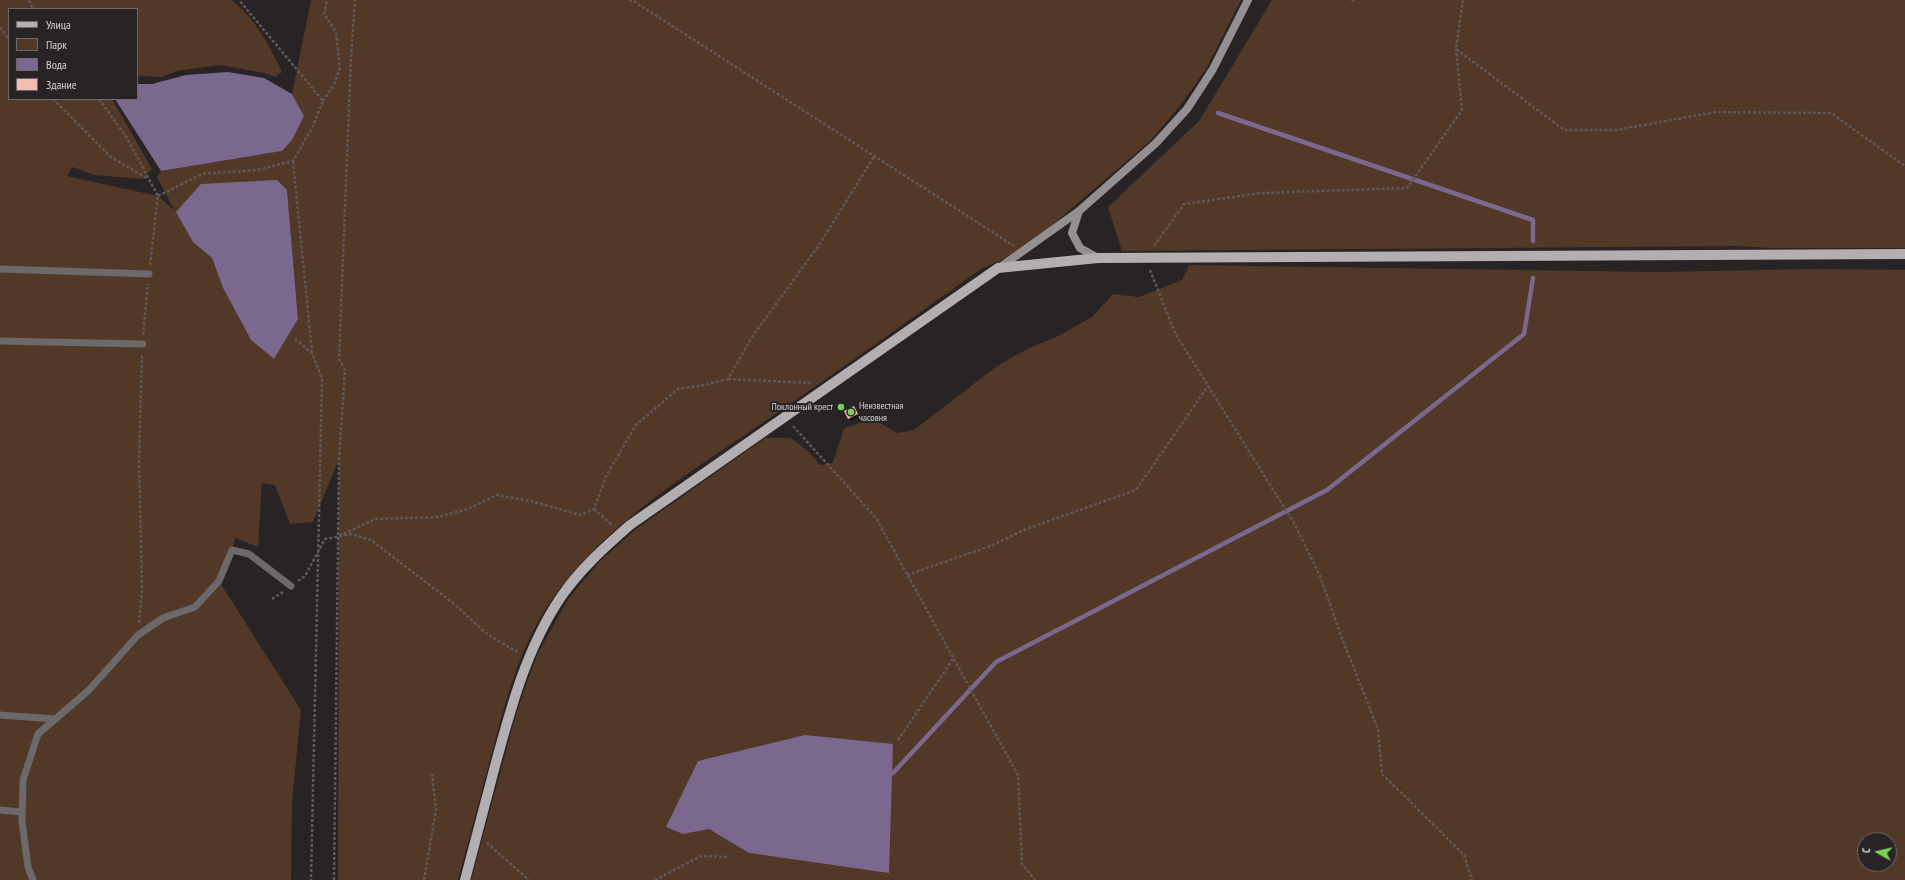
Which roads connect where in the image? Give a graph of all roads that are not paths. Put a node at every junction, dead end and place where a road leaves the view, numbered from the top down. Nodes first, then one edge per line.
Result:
1 (1248, 0) edge
2 (1079, 211) junction
3 (1905, 254) edge
4 (1098, 258) junction
5 (998, 268) junction
6 (0, 269) edge
7 (149, 274) road end
8 (0, 341) edge
9 (143, 344) road end
10 (291, 586) road end
11 (0, 715) edge
12 (55, 719) junction
13 (0, 810) edge
14 (22, 812) junction
15 (34, 880) edge
16 (465, 880) edge

1 - 2 main road
2 - 4 main road
2 - 5 main road
3 - 4 main road
4 - 5 main road
5 - 16 main road
6 - 7 lane
8 - 9 lane
10 - 12 lane
11 - 12 lane
12 - 14 lane
13 - 14 lane
14 - 15 lane

